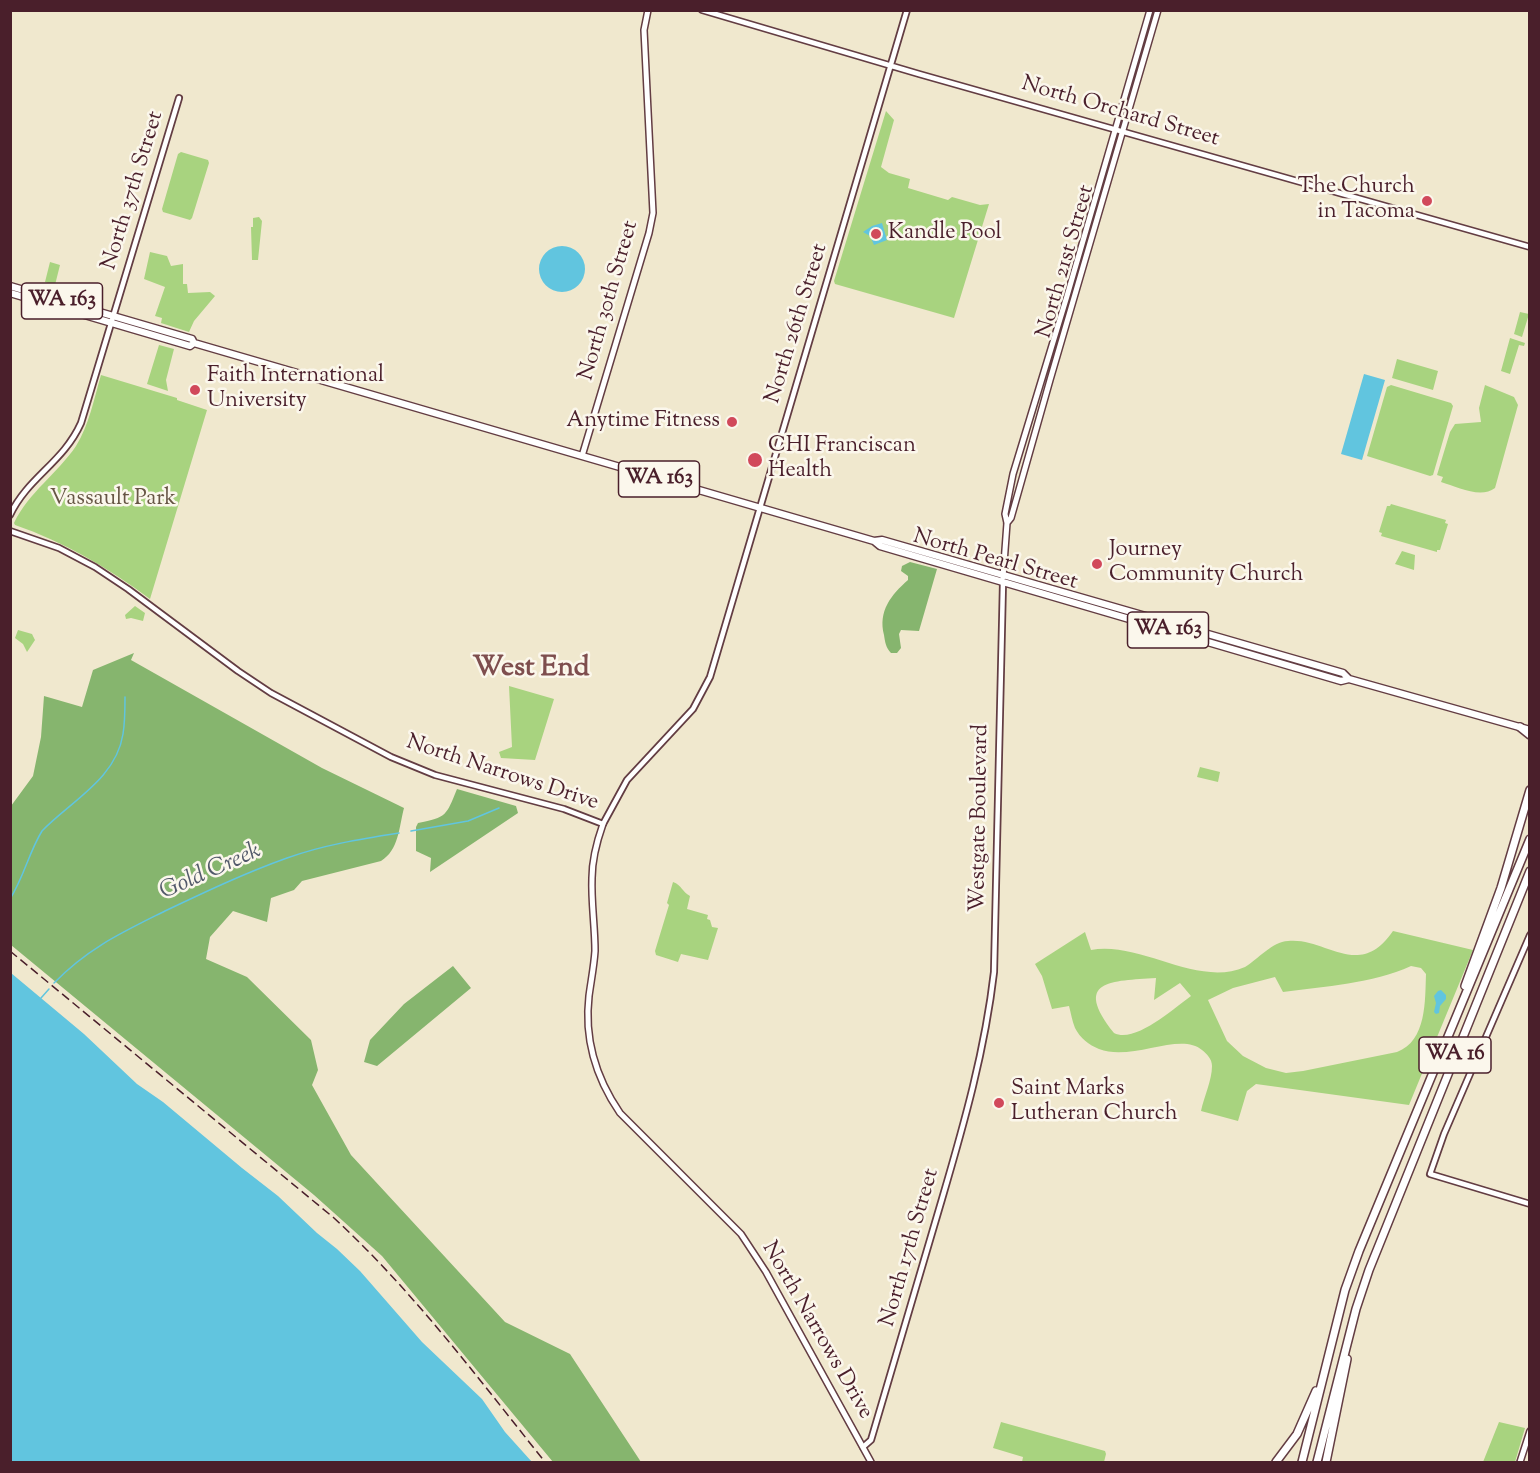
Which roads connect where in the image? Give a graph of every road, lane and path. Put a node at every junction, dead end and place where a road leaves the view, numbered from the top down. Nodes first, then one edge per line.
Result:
1 (648, 10) edge
2 (702, 10) edge
3 (907, 10) edge
4 (1150, 10) edge
5 (1158, 10) edge
6 (891, 66) junction
7 (179, 98) dead end
8 (1116, 129) junction
9 (1123, 132) junction
10 (1530, 247) edge
11 (10, 286) edge
12 (10, 293) edge
13 (112, 320) junction
14 (582, 456) junction
15 (761, 508) junction
16 (10, 514) edge
17 (1007, 523) junction
18 (10, 531) edge
19 (1003, 579) junction
20 (1520, 728) junction
21 (1530, 730) edge
22 (1530, 735) edge
23 (1530, 790) edge
24 (603, 824) junction
25 (1530, 839) edge
26 (1530, 871) edge
27 (1530, 935) edge
28 (981, 1053) joint
29 (1427, 1090) junction
30 (1530, 1204) edge
31 (1381, 1239) junction
32 (1329, 1352) junction
33 (1530, 1431) edge
34 (863, 1447) junction
35 (871, 1462) edge
36 (1276, 1462) edge
37 (1302, 1462) edge
38 (1317, 1462) edge
39 (1326, 1462) edge
40 (1520, 1462) edge

1 - 14 main road, North 30th Street
2 - 6 street, North Orchard Street
3 - 6 street, North 26th Street
4 - 8 main road, North 21st Street
5 - 9 main road, North 21st Street
6 - 8 street, North Orchard Street
6 - 15 street, North 26th Street
7 - 13 street, North 37th Street
8 - 9 street, North Orchard Street
8 - 17 main road, North 21st Street
9 - 10 street, North Orchard Street
9 - 17 main road, North 21st Street
11 - 13 main road, North Pearl Street / WA 163
12 - 13 main road, North Pearl Street / WA 163
13 - 14 main road, North Pearl Street / WA 163
13 - 16 street, North 37th Street
14 - 15 main road, North Pearl Street / WA 163
15 - 19 main road, North Pearl Street / WA 163
15 - 24 street, North 26th Street
17 - 19 main road, North 21st Street
18 - 24 street, North Narrows Drive
19 - 20 main road, North Pearl Street / WA 163
19 - 28 street, Westgate Boulevard
20 - 21 main road, North Pearl Street / WA 163
20 - 22 highway
23 - 29 highway
24 - 34 main road, North Narrows Drive
25 - 29 highway, WA 16
26 - 31 highway, WA 16
27 - 30 street
28 - 34 street, North 17th Street
29 - 32 highway, WA 16
31 - 38 highway, WA 16
31 - 39 highway
32 - 36 highway
32 - 37 highway, WA 16
33 - 40 main road
34 - 35 main road, North Narrows Drive

